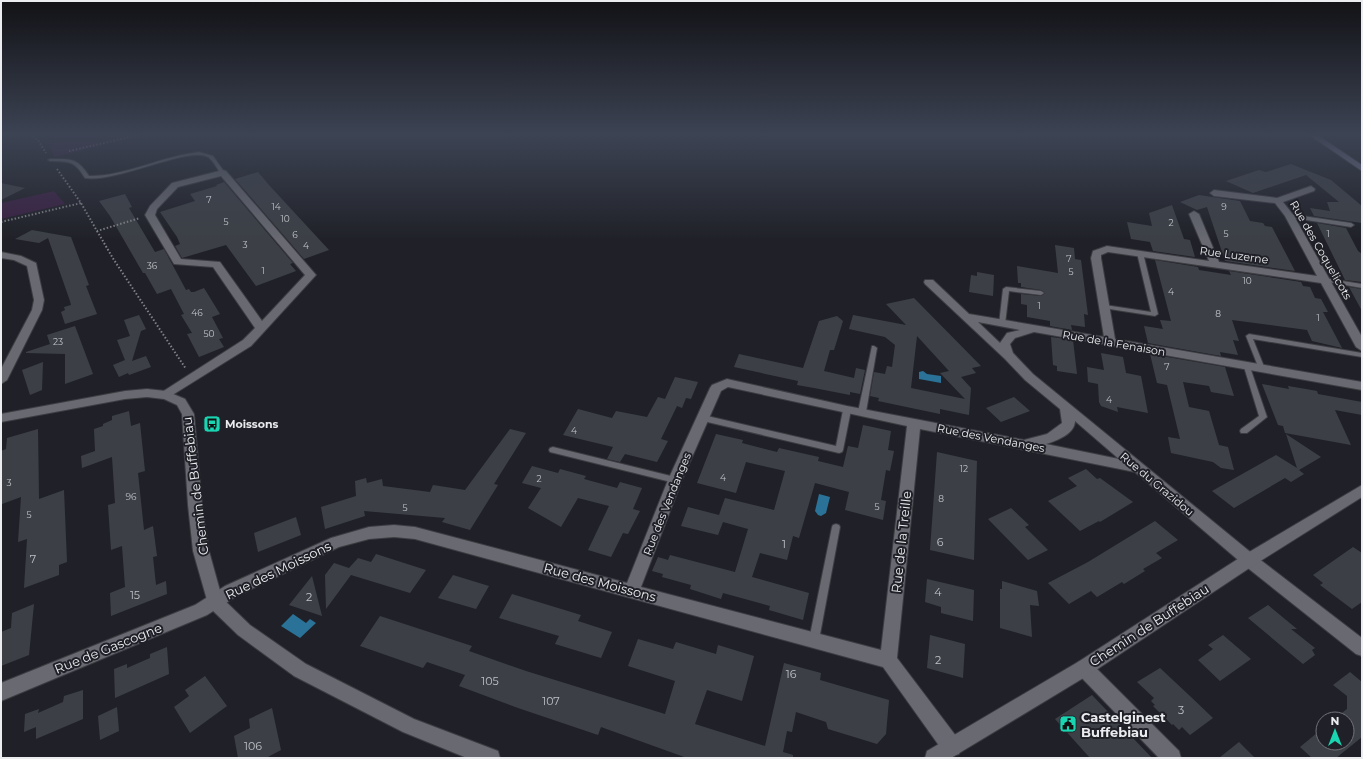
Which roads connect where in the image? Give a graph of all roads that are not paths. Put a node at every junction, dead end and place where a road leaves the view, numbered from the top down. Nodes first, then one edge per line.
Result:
1 (83, 169) edge
2 (136, 169) edge
3 (220, 169) edge
4 (223, 173) junction
5 (1311, 189) dead end
6 (1214, 193) dead end
7 (1278, 201) junction
8 (1194, 214) dead end
9 (1289, 216) junction
10 (1351, 225) dead end
11 (1140, 253) junction
12 (1, 255) edge
13 (1215, 264) junction
14 (1324, 280) junction
15 (929, 282) dead end
16 (1362, 286) edge
17 (1041, 293) dead end
18 (1105, 307) junction
19 (966, 317) junction
20 (1002, 324) junction
21 (261, 328) junction
22 (1040, 330) junction
23 (1110, 342) junction
24 (1362, 347) edge
25 (874, 348) dead end
26 (1362, 355) edge
27 (1010, 359) junction
28 (1247, 367) junction
29 (1262, 369) junction
30 (1, 380) edge
31 (1362, 386) edge
32 (166, 395) junction
33 (1066, 407) junction
34 (848, 410) junction
35 (862, 412) junction
36 (1, 418) edge
37 (703, 418) junction
38 (914, 423) junction
39 (1244, 430) dead end
40 (1018, 444) junction
41 (553, 450) dead end
42 (1135, 467) junction
43 (675, 480) junction
44 (1362, 490) edge
45 (836, 527) dead end
46 (1249, 560) junction
47 (632, 591) junction
48 (215, 602) junction
49 (814, 640) junction
50 (1362, 648) edge
51 (888, 660) junction
52 (1084, 668) junction
53 (1, 692) edge
54 (952, 747) junction
55 (491, 758) edge
56 (934, 758) edge
57 (1172, 758) edge

1 - 2 lane
3 - 4 lane
4 - 21 street
4 - 21 street
5 - 7 street
6 - 7 street, Rue des Coquelicots
7 - 9 street, Rue des Coquelicots
8 - 13 street
9 - 10 lane
9 - 14 street, Rue des Coquelicots
11 - 13 street, Rue Luzerne
11 - 18 street, Rue Luzerne
11 - 18 lane
12 - 30 street
13 - 14 street, Rue Luzerne
14 - 16 lane
14 - 24 street, Rue des Coquelicots
15 - 19 street, Rue du Grazidou
17 - 20 lane
18 - 23 street, Rue Luzerne
19 - 20 street, Rue de la Fenaison
19 - 27 street, Rue du Grazidou
20 - 22 street, Rue de la Fenaison
21 - 32 street
22 - 23 street, Rue de la Fenaison
22 - 27 street
23 - 28 street, Rue de la Fenaison
25 - 35 lane
26 - 29 lane
27 - 33 street, Rue du Grazidou
28 - 29 street, Rue de la Fenaison
28 - 39 lane
29 - 31 street, Rue de la Fenaison
32 - 36 street, Chemin de Buffebiau
32 - 48 street, Chemin de Buffebiau
33 - 40 street
33 - 42 street, Rue du Grazidou
34 - 35 street, Rue des Vendanges
34 - 37 street, Rue des Vendanges
34 - 37 lane
35 - 38 street, Rue des Vendanges
37 - 43 street, Rue des Vendanges
38 - 40 street, Rue des Vendanges
38 - 51 street, Rue de la Treille
40 - 42 street, Rue des Vendanges
41 - 43 lane
42 - 46 street, Rue du Grazidou
43 - 47 street, Rue des Vendanges
44 - 46 street, Chemin de Buffebiau
45 - 49 lane
46 - 50 street, Rue du Grazidou
46 - 52 street, Chemin de Buffebiau
47 - 48 street, Rue des Moissons
47 - 49 street, Rue des Moissons
48 - 53 street, Rue de Gascogne
48 - 55 street
49 - 51 street, Rue des Moissons
51 - 54 street
52 - 54 street, Chemin de Buffebiau
52 - 57 street
54 - 56 street, Chemin de Buffebiau

